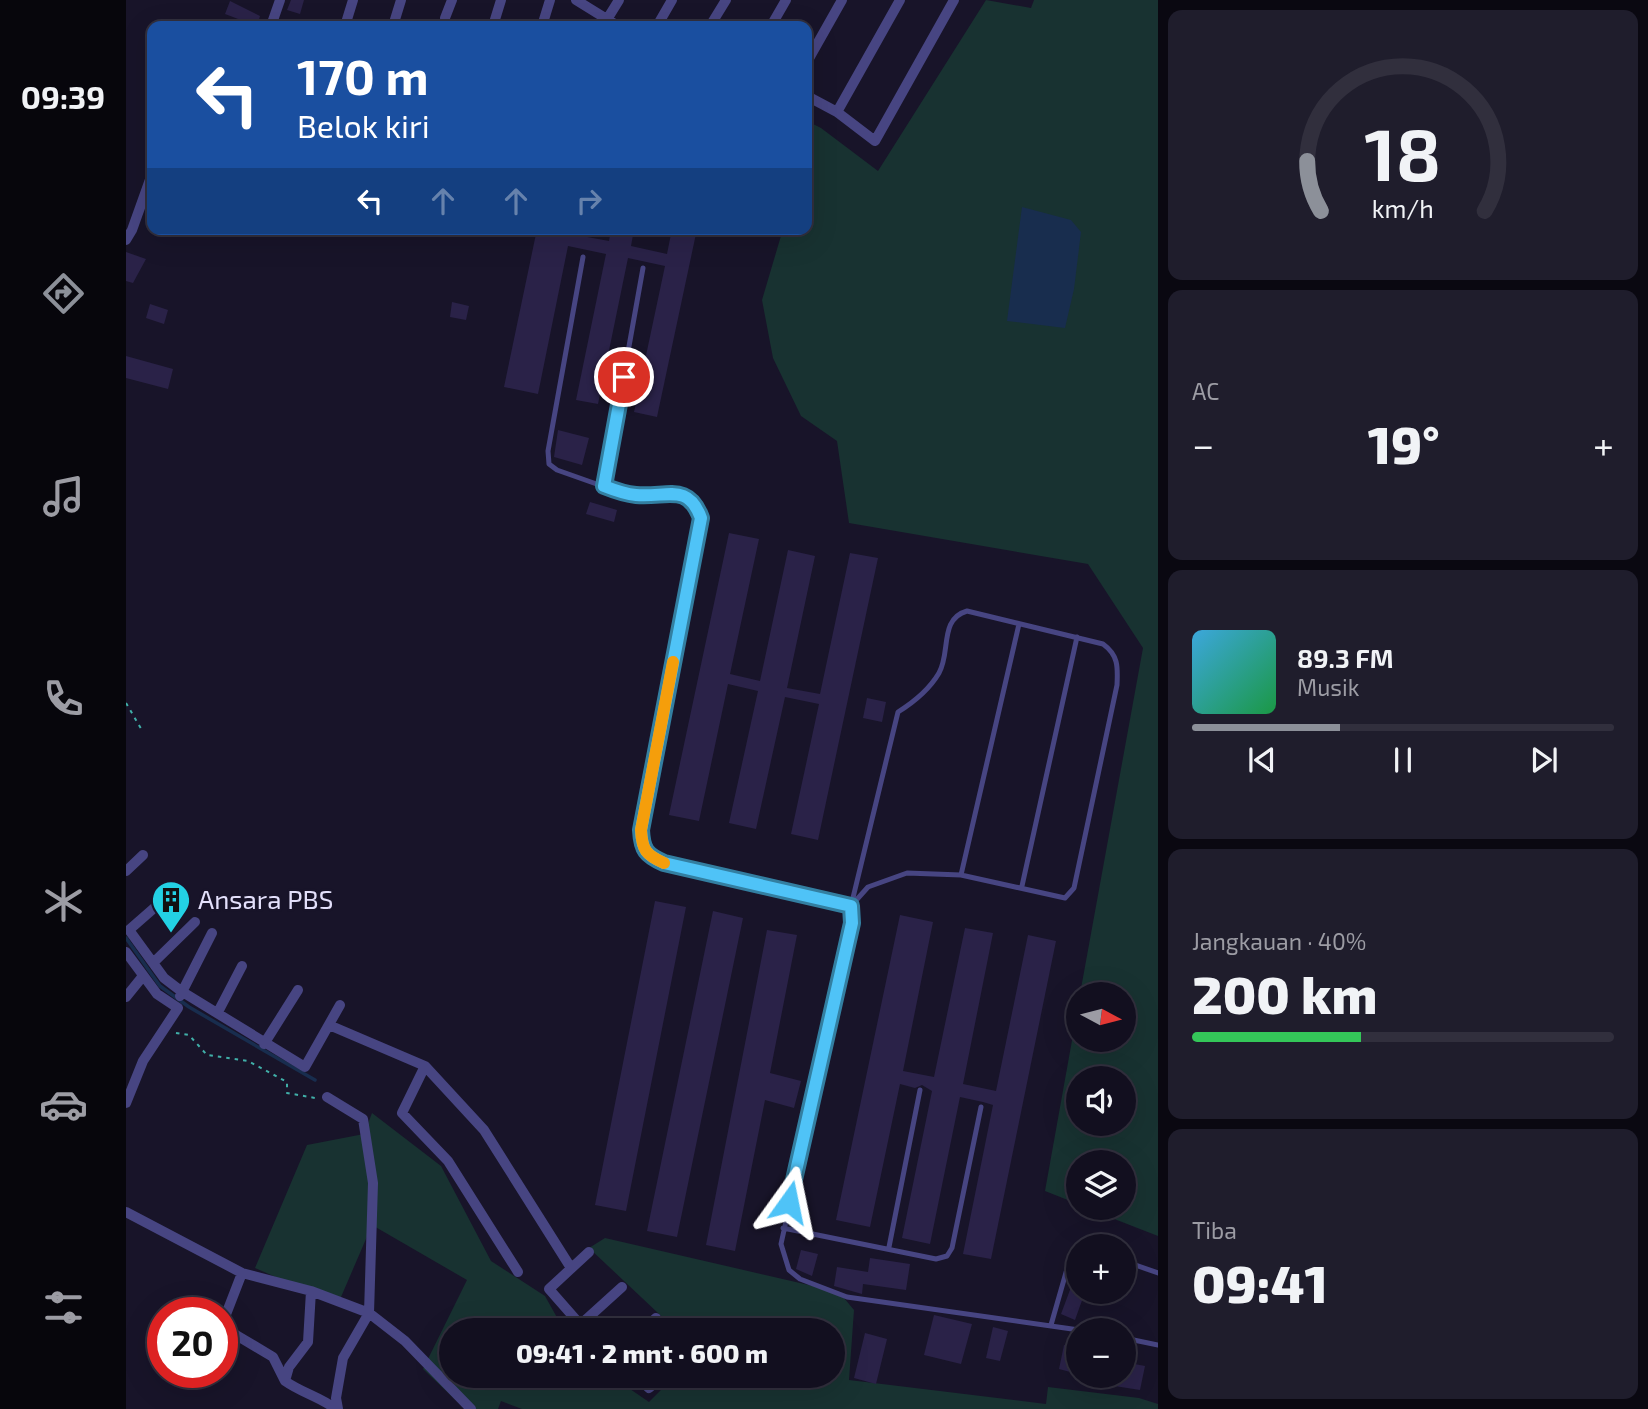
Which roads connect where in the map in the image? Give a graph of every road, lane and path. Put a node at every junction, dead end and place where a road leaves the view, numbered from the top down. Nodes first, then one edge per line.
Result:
1 (280, 0) edge
2 (354, 0) edge
3 (401, 0) edge
4 (452, 0) edge
5 (501, 0) edge
6 (550, 0) edge
7 (576, 0) edge
8 (619, 0) edge
9 (673, 0) edge
10 (726, 0) edge
11 (786, 0) edge
12 (842, 0) edge
13 (900, 0) edge
14 (954, 0) edge
15 (595, 13) junction
16 (445, 18) dead end
17 (273, 21) edge
18 (347, 21) edge
19 (395, 21) edge
20 (495, 21) edge
21 (544, 21) edge
22 (593, 21) edge
23 (605, 21) edge
24 (607, 21) edge
25 (660, 21) edge
26 (713, 21) edge
27 (774, 21) edge
28 (812, 53) edge
29 (812, 99) edge
30 (837, 112) junction
31 (147, 188) edge
32 (126, 240) edge
33 (583, 257) dead end
34 (643, 268) dead end
35 (604, 486) junction
36 (1019, 624) junction
37 (1077, 637) junction
38 (126, 703) edge
39 (143, 732) dead end
40 (143, 855) dead end
41 (126, 871) edge
42 (961, 874) junction
43 (1022, 886) junction
44 (169, 895) dead end
45 (851, 906) junction
46 (195, 922) dead end
47 (212, 933) dead end
48 (126, 952) edge
49 (153, 963) junction
50 (242, 966) dead end
51 (143, 976) junction
52 (298, 990) dead end
53 (181, 992) junction
54 (126, 997) edge
55 (340, 1005) dead end
56 (178, 1008) junction
57 (218, 1012) junction
58 (329, 1025) junction
59 (159, 1036) junction
60 (264, 1044) junction
61 (425, 1066) junction
62 (920, 1090) dead end
63 (327, 1097) joint
64 (126, 1103) edge
65 (981, 1107) dead end
66 (126, 1212) edge
67 (783, 1228) junction
68 (889, 1247) junction
69 (589, 1252) dead end
70 (1136, 1265) edge
71 (571, 1268) junction
72 (518, 1272) dead end
73 (1066, 1272) edge
74 (242, 1273) junction
75 (1158, 1273) edge
76 (622, 1287) dead end
77 (311, 1291) junction
78 (369, 1313) junction
79 (574, 1318) edge
80 (593, 1318) edge
81 (1051, 1325) junction
82 (1066, 1328) edge
83 (1136, 1340) edge
84 (1158, 1345) edge
85 (285, 1381) junction
86 (337, 1409) edge
87 (471, 1409) edge

1 - 17 street
2 - 18 street
3 - 19 street
4 - 16 street
5 - 20 street
6 - 21 street
7 - 15 street
8 - 24 street
9 - 25 street
10 - 26 street
11 - 27 street
12 - 28 street
13 - 30 street
14 - 30 street
15 - 22 street
15 - 23 street
29 - 30 street
31 - 32 street
33 - 35 lane
34 - 35 lane
35 - 45 lane
36 - 37 lane
36 - 42 lane
36 - 45 lane
37 - 43 lane
37 - 43 lane
38 - 39 path
40 - 41 street
42 - 43 lane
42 - 45 lane
44 - 49 street
45 - 67 lane
46 - 49 street
47 - 53 street
48 - 51 street
49 - 53 street
50 - 57 street
51 - 54 street
51 - 56 street
52 - 60 street
53 - 56 street
53 - 57 street
55 - 58 street
56 - 59 street
57 - 60 street
58 - 60 street
58 - 61 street
59 - 63 path
59 - 64 street
61 - 71 street
61 - 72 street
62 - 68 lane
63 - 78 street
65 - 68 lane
66 - 74 street
67 - 68 lane
67 - 81 lane
69 - 71 street
70 - 75 lane
71 - 79 street
73 - 81 lane
74 - 77 street
74 - 85 street
76 - 80 street
77 - 78 street
77 - 85 street
78 - 86 street
78 - 87 street
81 - 82 lane
83 - 84 lane
85 - 86 street

